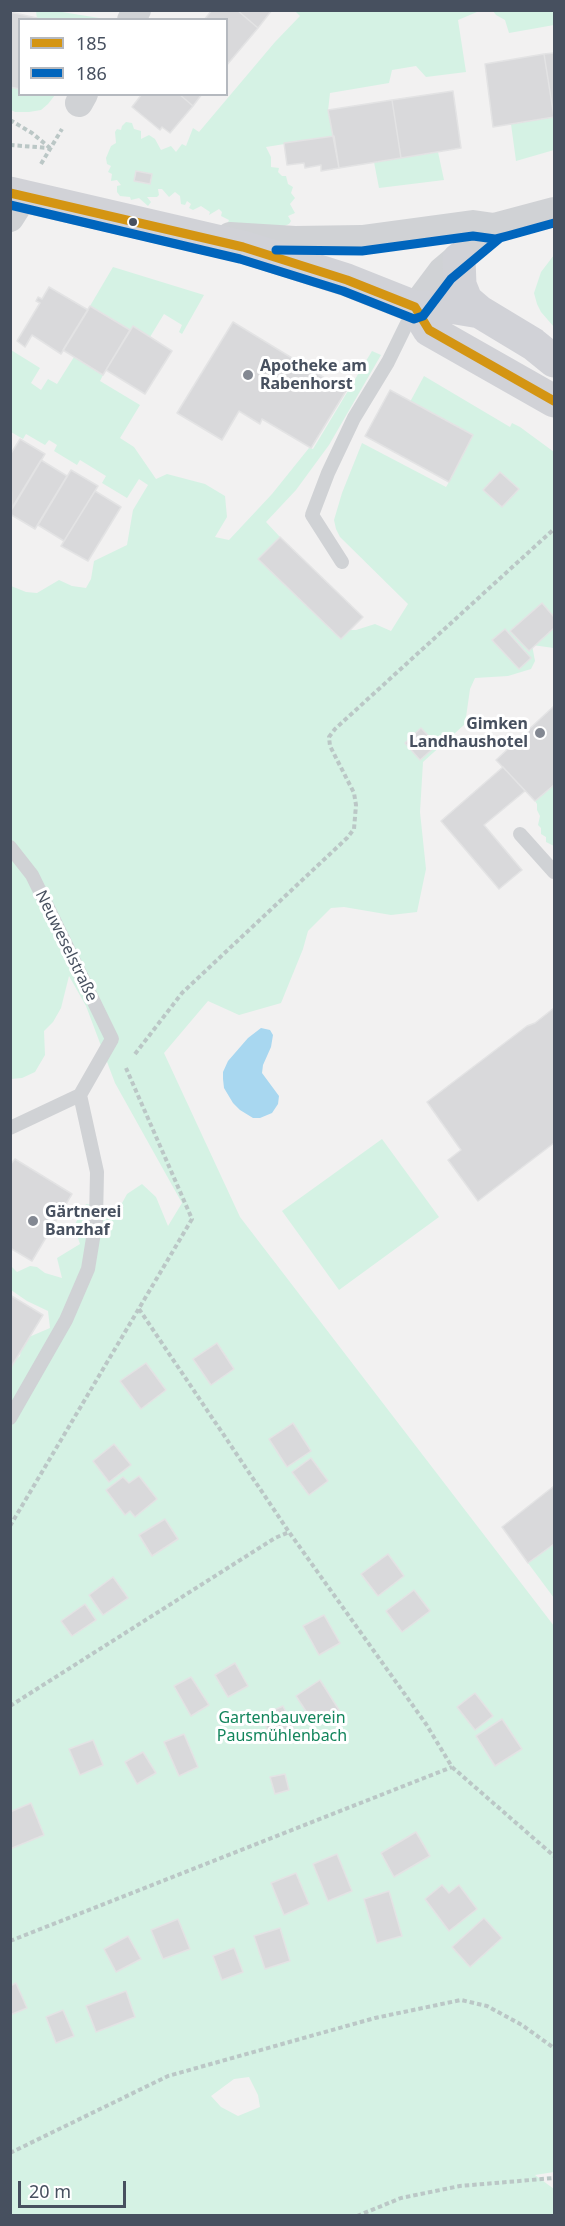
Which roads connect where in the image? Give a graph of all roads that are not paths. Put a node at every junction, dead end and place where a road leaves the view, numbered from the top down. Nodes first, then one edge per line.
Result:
1 (15, 202) edge
2 (555, 211) edge
3 (494, 227) junction
4 (193, 234) junction
5 (459, 259) junction
6 (415, 307) junction
7 (480, 312) junction
8 (555, 361) edge
9 (555, 401) edge
10 (342, 562) dead end
11 (520, 834) dead end
12 (12, 855) edge
13 (555, 872) edge
14 (80, 1095) junction
15 (10, 1128) edge
16 (10, 1418) edge

1 - 4 street
2 - 3 street
3 - 4 street
3 - 5 street
4 - 6 street
5 - 6 street
5 - 7 street
6 - 7 street
6 - 9 street
6 - 10 lane
7 - 8 street
11 - 13 lane
12 - 14 lane, Neuweselstraße
14 - 15 lane
14 - 16 lane

